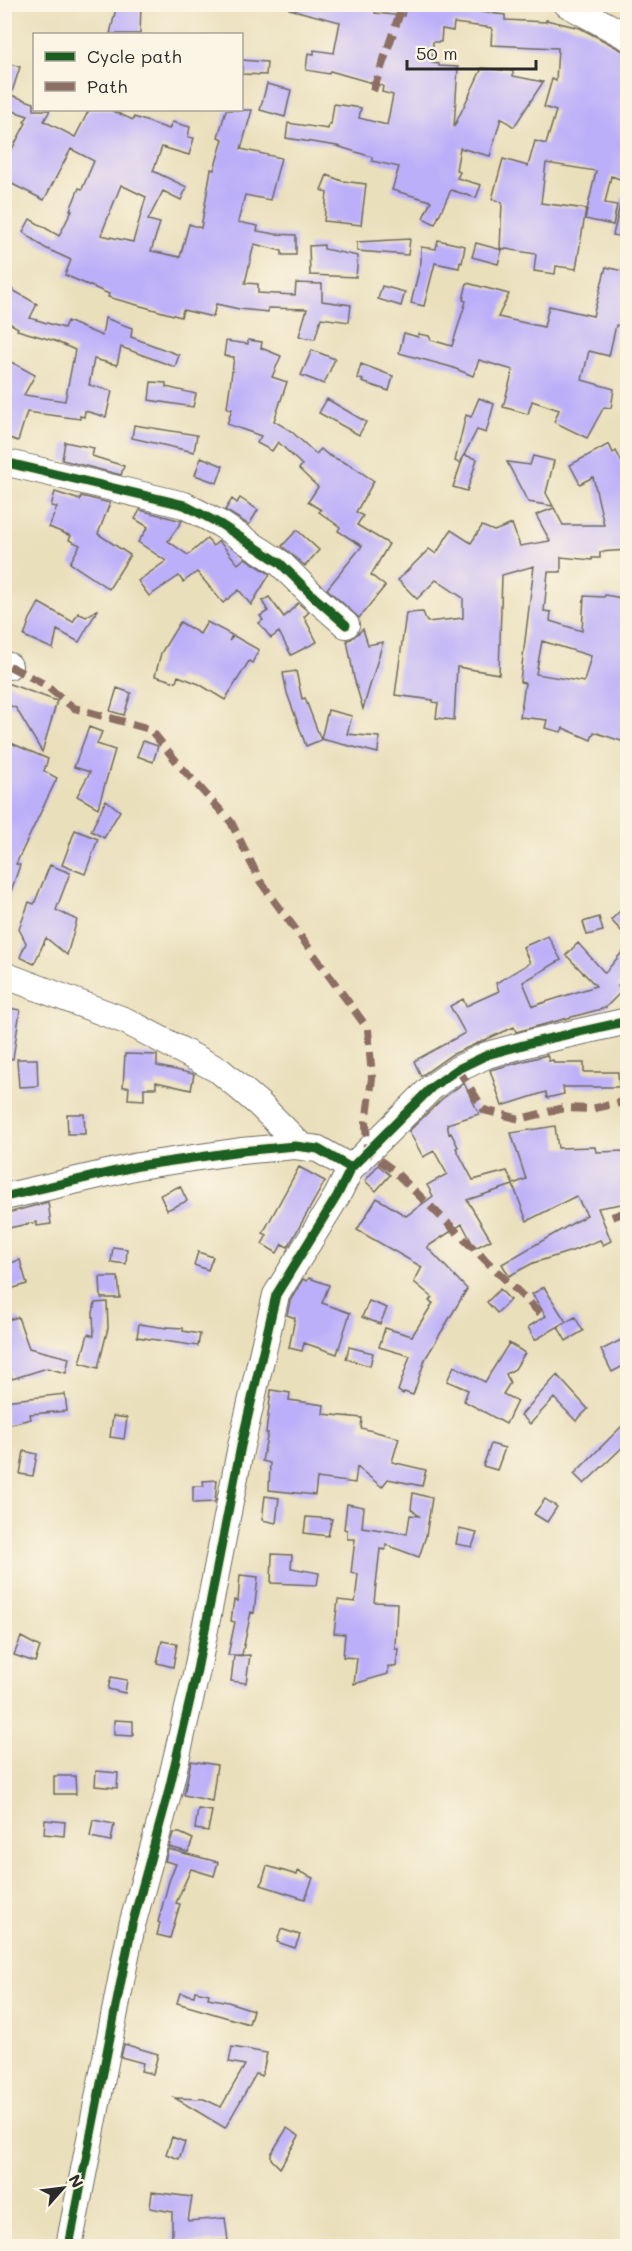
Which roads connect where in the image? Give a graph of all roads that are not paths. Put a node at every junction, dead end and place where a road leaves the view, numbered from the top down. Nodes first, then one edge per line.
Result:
1 (567, 4) edge
2 (627, 37) edge
3 (4, 462) edge
4 (346, 625) dead end
5 (4, 975) edge
6 (627, 1022) edge
7 (302, 1147) junction
8 (351, 1168) junction
9 (4, 1197) edge
10 (69, 2247) edge

1 - 2 street
3 - 4 street
5 - 7 street
6 - 8 street
7 - 8 street
7 - 9 street
8 - 10 street

